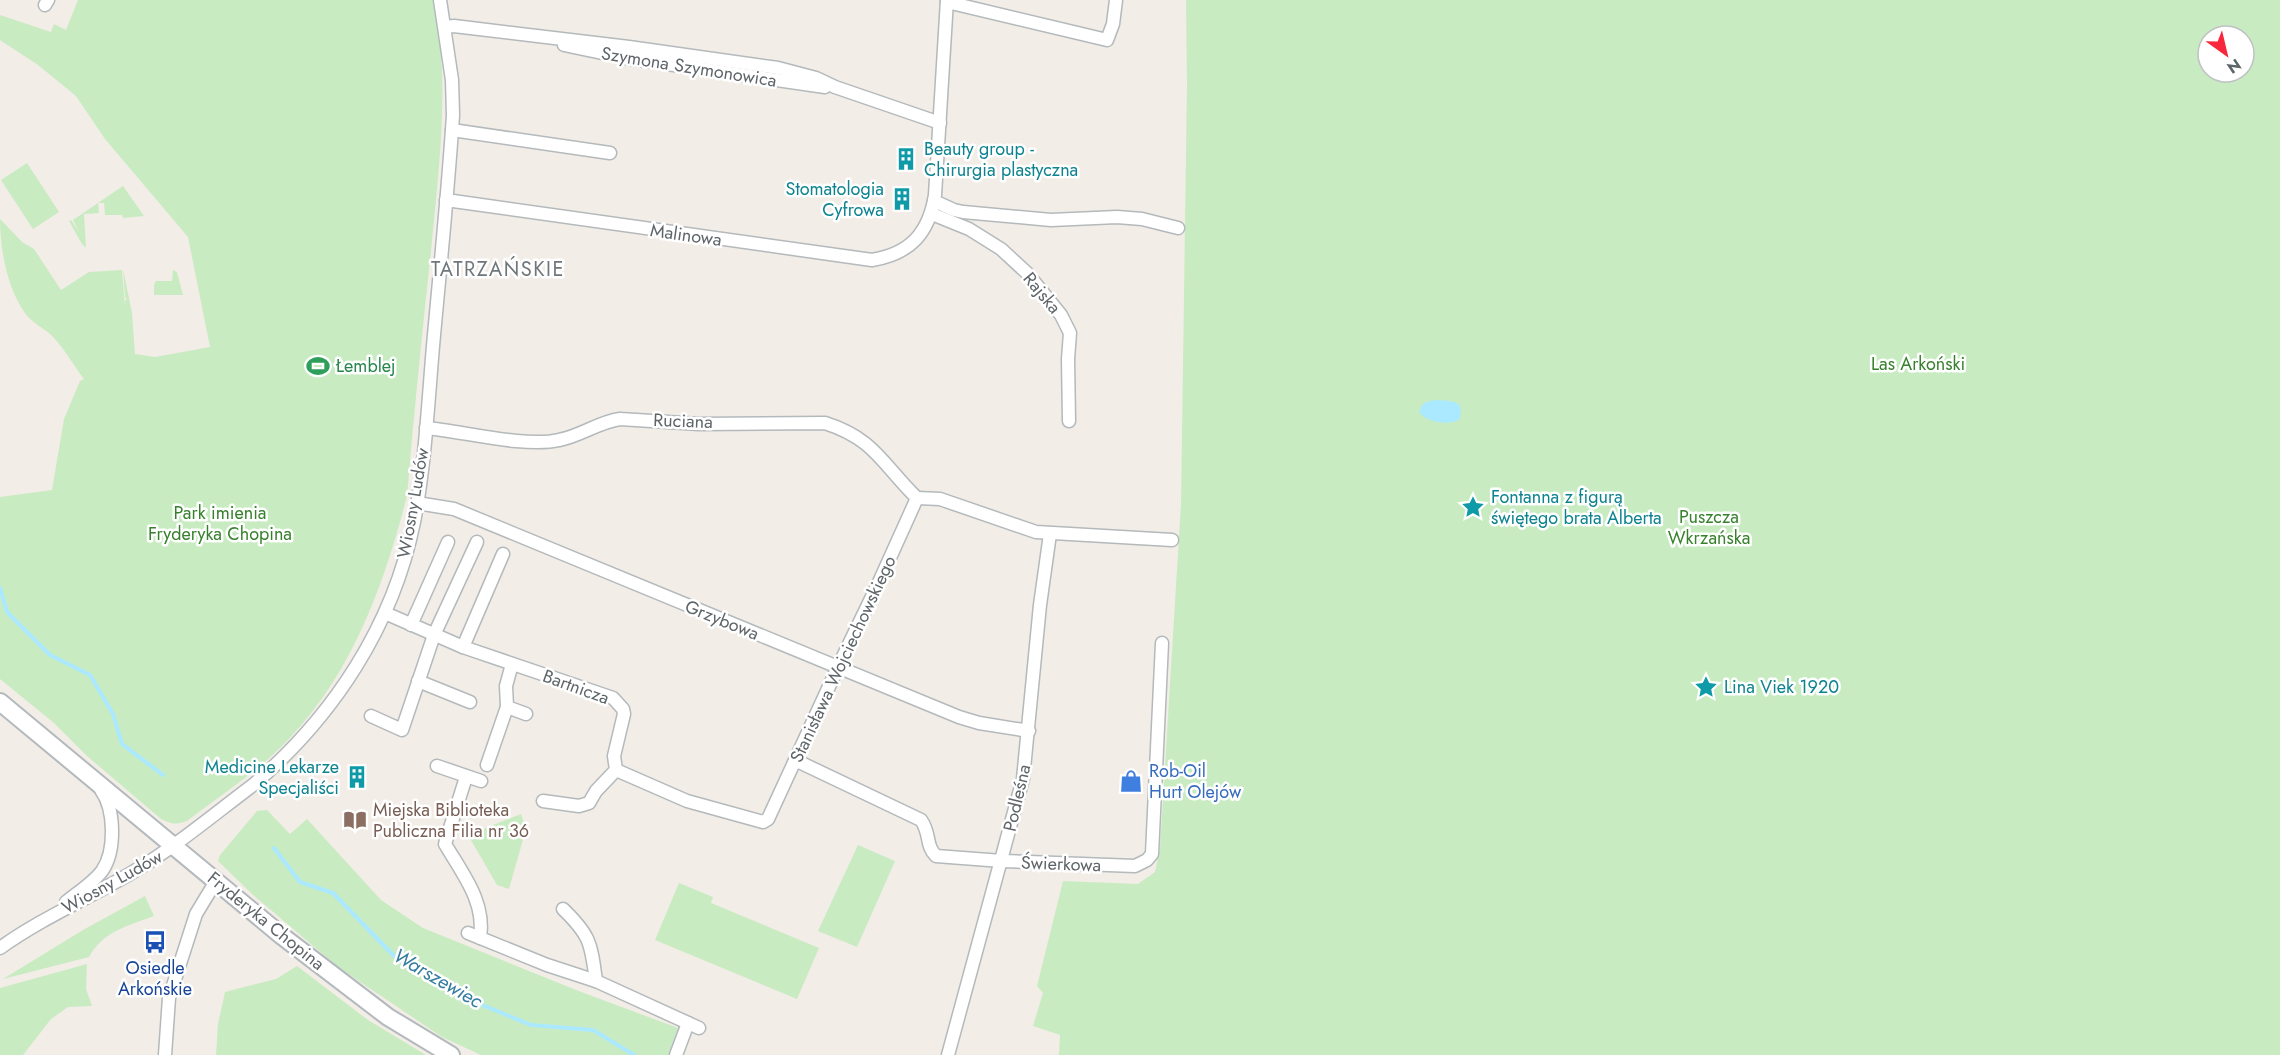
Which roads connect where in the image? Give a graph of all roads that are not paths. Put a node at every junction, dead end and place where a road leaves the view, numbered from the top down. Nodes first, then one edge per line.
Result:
1 (440, 0) edge
2 (1116, 0) edge
3 (947, 1) edge
4 (446, 27) junction
5 (940, 123) junction
6 (452, 130) junction
7 (610, 153) dead end
8 (446, 200) junction
9 (934, 201) junction
10 (932, 214) junction
11 (1178, 228) dead end
12 (1069, 421) dead end
13 (426, 428) junction
14 (916, 498) junction
15 (417, 503) junction
16 (1050, 534) junction
17 (1172, 540) dead end
18 (448, 542) dead end
19 (477, 542) dead end
20 (503, 554) dead end
21 (385, 613) junction
22 (411, 625) junction
23 (434, 635) junction
24 (1162, 644) dead end
25 (464, 647) junction
26 (512, 664) junction
27 (838, 667) junction
28 (418, 681) junction
29 (0, 702) edge
30 (470, 702) dead end
31 (507, 707) junction
32 (526, 714) dead end
33 (371, 716) dead end
34 (1029, 731) junction
35 (795, 760) junction
36 (487, 765) dead end
37 (436, 766) dead end
38 (616, 770) junction
39 (88, 776) junction
40 (466, 777) junction
41 (481, 781) dead end
42 (543, 801) dead end
43 (173, 846) junction
44 (1002, 861) junction
45 (94, 879) joint
46 (216, 881) junction
47 (563, 909) dead end
48 (46, 918) junction
49 (468, 933) dead end
50 (480, 938) junction
51 (0, 948) edge
52 (596, 981) junction
53 (165, 1055) edge
54 (451, 1055) edge
55 (676, 1055) edge
56 (948, 1055) edge

1 - 4 street, Wiosny Ludów
2 - 3 street
3 - 5 street
4 - 5 street, Szymona Szymonowica
4 - 6 street, Wiosny Ludów
5 - 9 street
6 - 7 street
6 - 8 street, Wiosny Ludów
8 - 10 street, Malinowa
8 - 13 street, Wiosny Ludów
9 - 10 street
9 - 11 street
10 - 12 street, Rajska
13 - 14 street, Ruciana
13 - 15 street, Wiosny Ludów
14 - 16 street
14 - 27 street, Stanisława Wojciechowskiego
15 - 21 street, Wiosny Ludów
15 - 27 street, Grzybowa
16 - 17 street
16 - 34 street, Podleśna
18 - 22 street
19 - 23 street
20 - 25 street
21 - 22 street, Bartnicza
21 - 43 street, Wiosny Ludów
22 - 23 street, Bartnicza
23 - 25 street, Bartnicza
23 - 28 street
24 - 44 street, Świerkowa
25 - 26 street, Bartnicza
26 - 31 street
26 - 38 street, Bartnicza
27 - 34 street, Grzybowa
27 - 35 street, Stanisława Wojciechowskiego
28 - 30 street
28 - 33 street
29 - 39 street, Fryderyka Chopina
31 - 32 street
31 - 36 street
34 - 44 street, Podleśna
35 - 38 street, Stanisława Wojciechowskiego
35 - 44 street, Świerkowa
37 - 40 street
38 - 42 street
39 - 43 street, Fryderyka Chopina
39 - 45 street, Fryderyka Chopina
40 - 41 street
40 - 50 street
43 - 46 street, Fryderyka Chopina
43 - 48 street, Wiosny Ludów
44 - 56 street, Podleśna
45 - 48 street, Wiosny Ludów
46 - 53 street
46 - 54 street, Fryderyka Chopina
47 - 52 street
48 - 51 street, Wiosny Ludów
49 - 50 street
50 - 52 street
52 - 55 street

